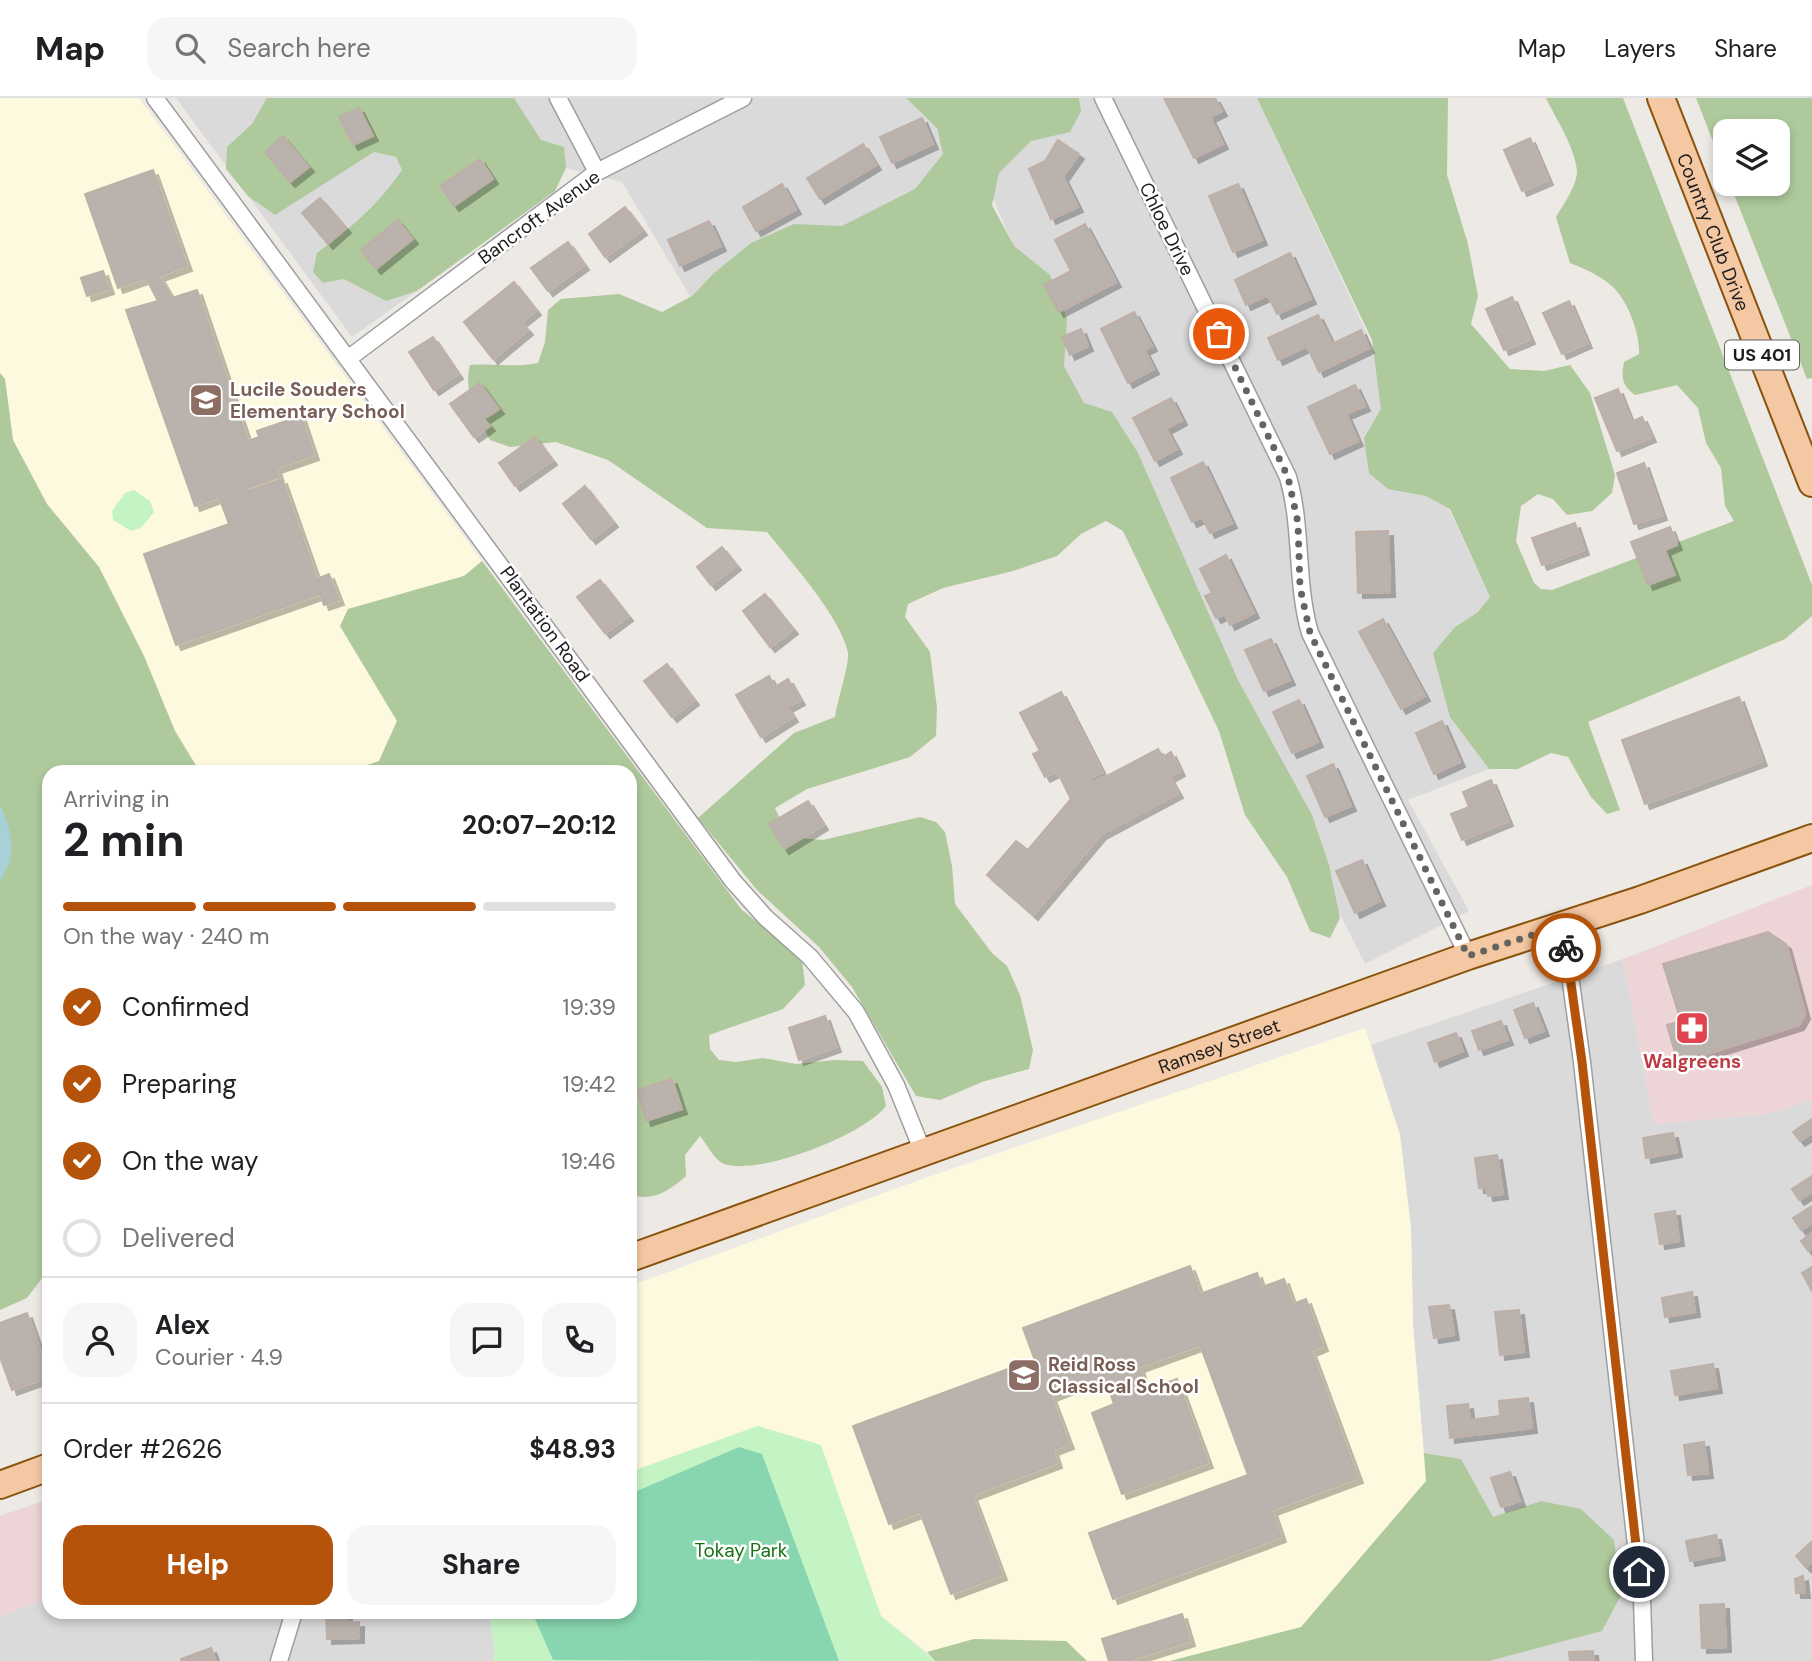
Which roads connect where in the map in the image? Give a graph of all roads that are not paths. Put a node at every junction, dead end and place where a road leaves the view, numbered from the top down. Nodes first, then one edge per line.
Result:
1 (155, 98) edge
2 (558, 98) edge
3 (743, 98) edge
4 (1103, 98) edge
5 (1661, 98) edge
6 (597, 172) junction
7 (349, 358) junction
8 (1812, 483) edge
9 (1812, 838) edge
10 (1563, 925) junction
11 (1468, 956) junction
12 (923, 1152) junction
13 (637, 1255) edge
14 (42, 1470) edge
15 (0, 1485) edge
16 (292, 1619) edge
17 (279, 1661) edge
18 (1644, 1661) edge

1 - 7 street, Plantation Road
2 - 6 street
3 - 6 street, Bancroft Avenue
4 - 11 street, Chloe Drive
5 - 8 main road, Country Club Drive / US 401
6 - 7 street, Bancroft Avenue
7 - 12 street, Plantation Road
9 - 10 main road, Ramsey Street
10 - 11 main road, Ramsey Street
10 - 18 street
11 - 12 main road, Ramsey Street
12 - 13 main road, Ramsey Street
14 - 15 main road
16 - 17 street

